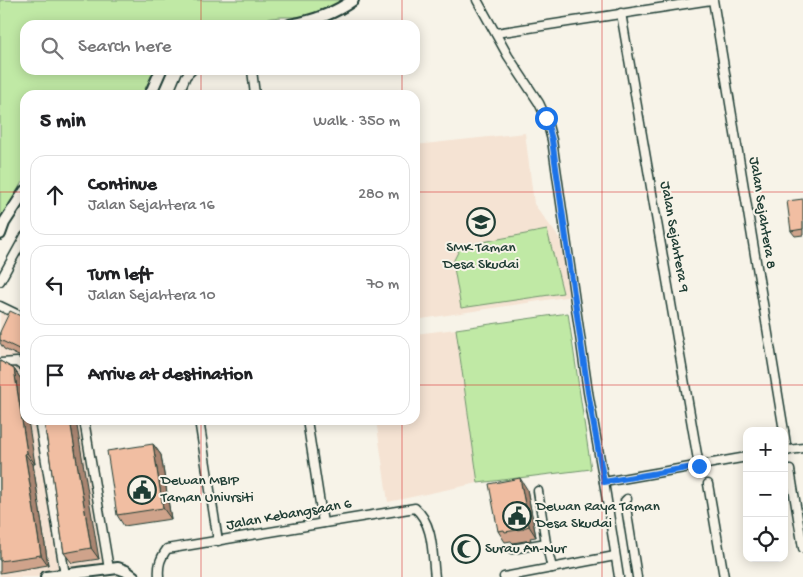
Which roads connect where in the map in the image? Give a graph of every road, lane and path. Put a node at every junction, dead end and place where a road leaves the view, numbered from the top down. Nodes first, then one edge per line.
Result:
1 (353, 0) edge
2 (478, 0) edge
3 (712, 0) edge
4 (621, 14) junction
5 (309, 20) edge
6 (496, 33) junction
7 (159, 75) edge
8 (187, 75) edge
9 (253, 75) edge
10 (152, 90) edge
11 (180, 90) edge
12 (254, 90) edge
13 (20, 199) edge
14 (0, 234) edge
15 (20, 245) edge
16 (0, 281) edge
17 (0, 306) edge
18 (20, 316) edge
19 (0, 363) edge
20 (20, 364) edge
21 (40, 425) edge
22 (85, 425) edge
23 (200, 425) edge
24 (308, 425) edge
25 (783, 427) edge
26 (803, 448) edge
27 (788, 451) edge
28 (743, 459) edge
29 (699, 466) junction
30 (790, 470) dead end
31 (604, 482) junction
32 (708, 484) dead end
33 (538, 491) dead end
34 (627, 498) dead end
35 (323, 523) junction
36 (218, 541) junction
37 (546, 543) junction
38 (803, 548) edge
39 (512, 549) dead end
40 (615, 556) junction
41 (552, 568) junction
42 (109, 569) junction
43 (65, 575) junction
44 (46, 577) edge
45 (134, 577) edge
46 (159, 577) edge
47 (435, 577) edge
48 (504, 577) edge
49 (619, 577) edge
50 (637, 577) edge
51 (724, 577) edge

1 - 5 street
2 - 6 street
3 - 4 street
3 - 25 street, Jalan Sejahtera 8
4 - 6 street
4 - 29 street, Jalan Sejahtera 9
6 - 31 street
7 - 10 street
8 - 11 street
9 - 12 street
13 - 14 street
15 - 16 street
17 - 18 street
19 - 20 street
21 - 43 street
22 - 42 street
23 - 36 street
24 - 35 street
26 - 27 street
28 - 29 street
29 - 31 street
30 - 38 street
31 - 40 street
32 - 51 street
33 - 37 street
34 - 50 street
35 - 36 street, Jalan Kebangsaan 6
35 - 47 street, Jalan Kebangsaan 6
36 - 46 street, Jalan Kebangsaan 6
37 - 39 street
37 - 41 street
40 - 41 street
40 - 49 street
41 - 48 street
42 - 43 street
42 - 45 street
43 - 44 street

